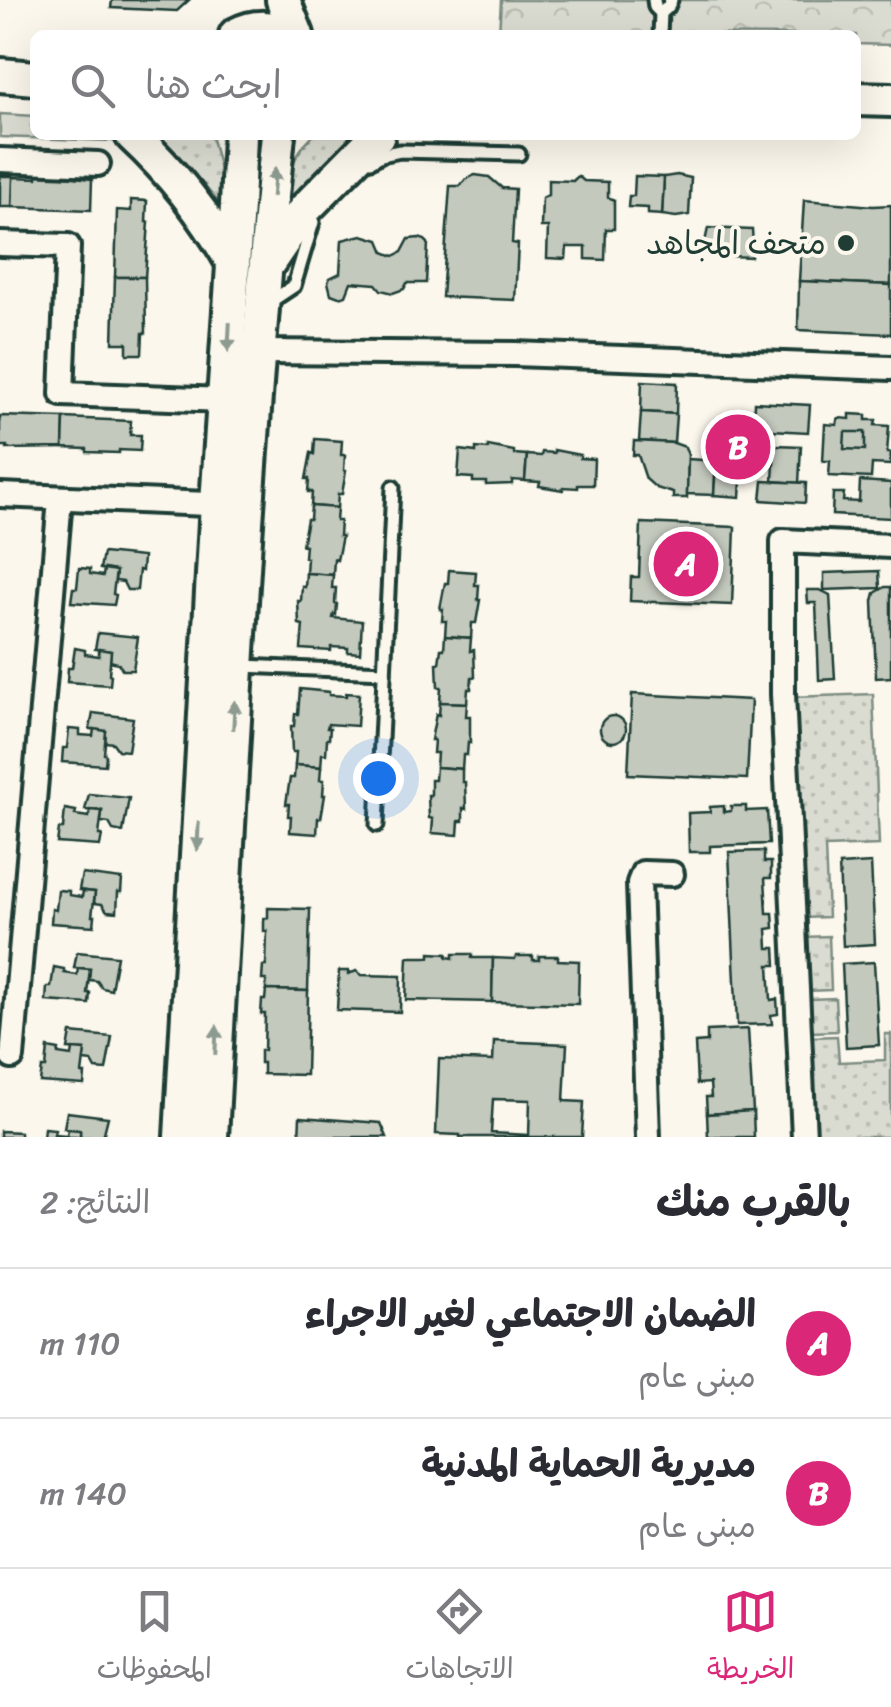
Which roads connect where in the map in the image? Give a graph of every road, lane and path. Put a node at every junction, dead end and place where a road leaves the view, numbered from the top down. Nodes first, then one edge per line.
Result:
1 (242, 0) edge
2 (284, 0) edge
3 (654, 0) edge
4 (672, 0) edge
5 (661, 12) junction
6 (234, 30) edge
7 (246, 30) edge
8 (276, 30) edge
9 (293, 30) edge
10 (660, 30) edge
11 (0, 75) edge
12 (30, 78) edge
13 (861, 98) edge
14 (891, 100) edge
15 (137, 140) edge
16 (240, 140) edge
17 (278, 140) edge
18 (373, 140) edge
19 (519, 154) dead end
20 (0, 160) edge
21 (98, 164) dead end
22 (338, 195) dead end
23 (324, 210) dead end
24 (0, 244) edge
25 (233, 263) junction
26 (266, 266) junction
27 (264, 306) junction
28 (258, 352) junction
29 (891, 368) edge
30 (225, 400) junction
31 (393, 487) dead end
32 (0, 496) edge
33 (60, 499) junction
34 (232, 505) junction
35 (891, 546) edge
36 (237, 666) junction
37 (384, 672) junction
38 (377, 826) dead end
39 (672, 874) dead end
40 (12, 1057) dead end
41 (181, 1137) edge
42 (211, 1137) edge
43 (648, 1137) edge
44 (804, 1137) edge

1 - 6 main road
2 - 9 main road
3 - 5 lane
4 - 5 lane
5 - 10 lane
7 - 8 main road
11 - 12 main road
13 - 14 main road
15 - 25 main road
16 - 25 main road
26 -> 17 main road
18 - 26 main road
19 - 22 lane
20 - 21 street
23 - 27 lane
24 - 30 street
25 -> 30 main road
26 - 27 main road
27 - 28 main road
28 - 29 street
28 - 34 main road
30 - 34 main road
31 - 37 lane
32 - 33 street
33 - 34 street
33 - 40 street
34 - 36 main road
34 -> 41 main road
35 - 44 street
36 - 37 lane
42 -> 36 main road
37 - 38 lane
39 - 43 street

